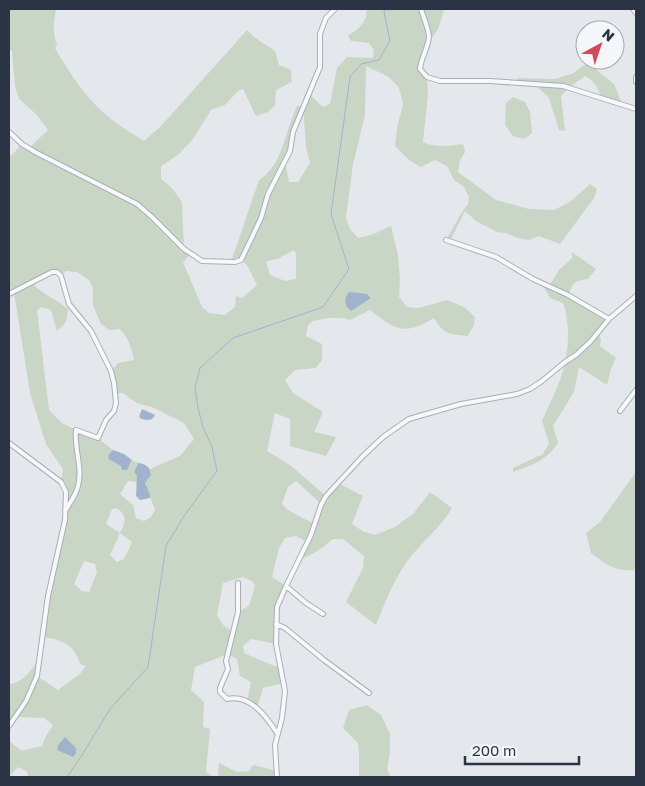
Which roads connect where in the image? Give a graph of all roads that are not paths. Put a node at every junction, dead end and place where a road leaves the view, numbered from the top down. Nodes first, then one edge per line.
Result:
1 (335, 9) edge
2 (421, 9) edge
3 (633, 9) edge
4 (636, 13) edge
5 (636, 77) edge
6 (636, 82) edge
7 (636, 109) edge
8 (9, 132) edge
9 (446, 240) dead end
10 (9, 294) edge
11 (636, 296) edge
12 (609, 319) junction
13 (636, 390) edge
14 (620, 411) dead end
15 (9, 443) edge
16 (66, 511) junction
17 (238, 583) dead end
18 (286, 586) junction
19 (323, 614) dead end
20 (276, 624) junction
21 (369, 693) dead end
22 (9, 726) edge
23 (277, 733) junction
24 (277, 777) edge

1 - 8 street
2 - 7 street
3 - 4 street
5 - 6 street
9 - 12 street
10 - 16 street
11 - 12 street
12 - 18 street
13 - 14 street
15 - 16 street
16 - 22 street
17 - 23 street
18 - 19 street
18 - 20 street
20 - 21 street
20 - 23 street
23 - 24 street

